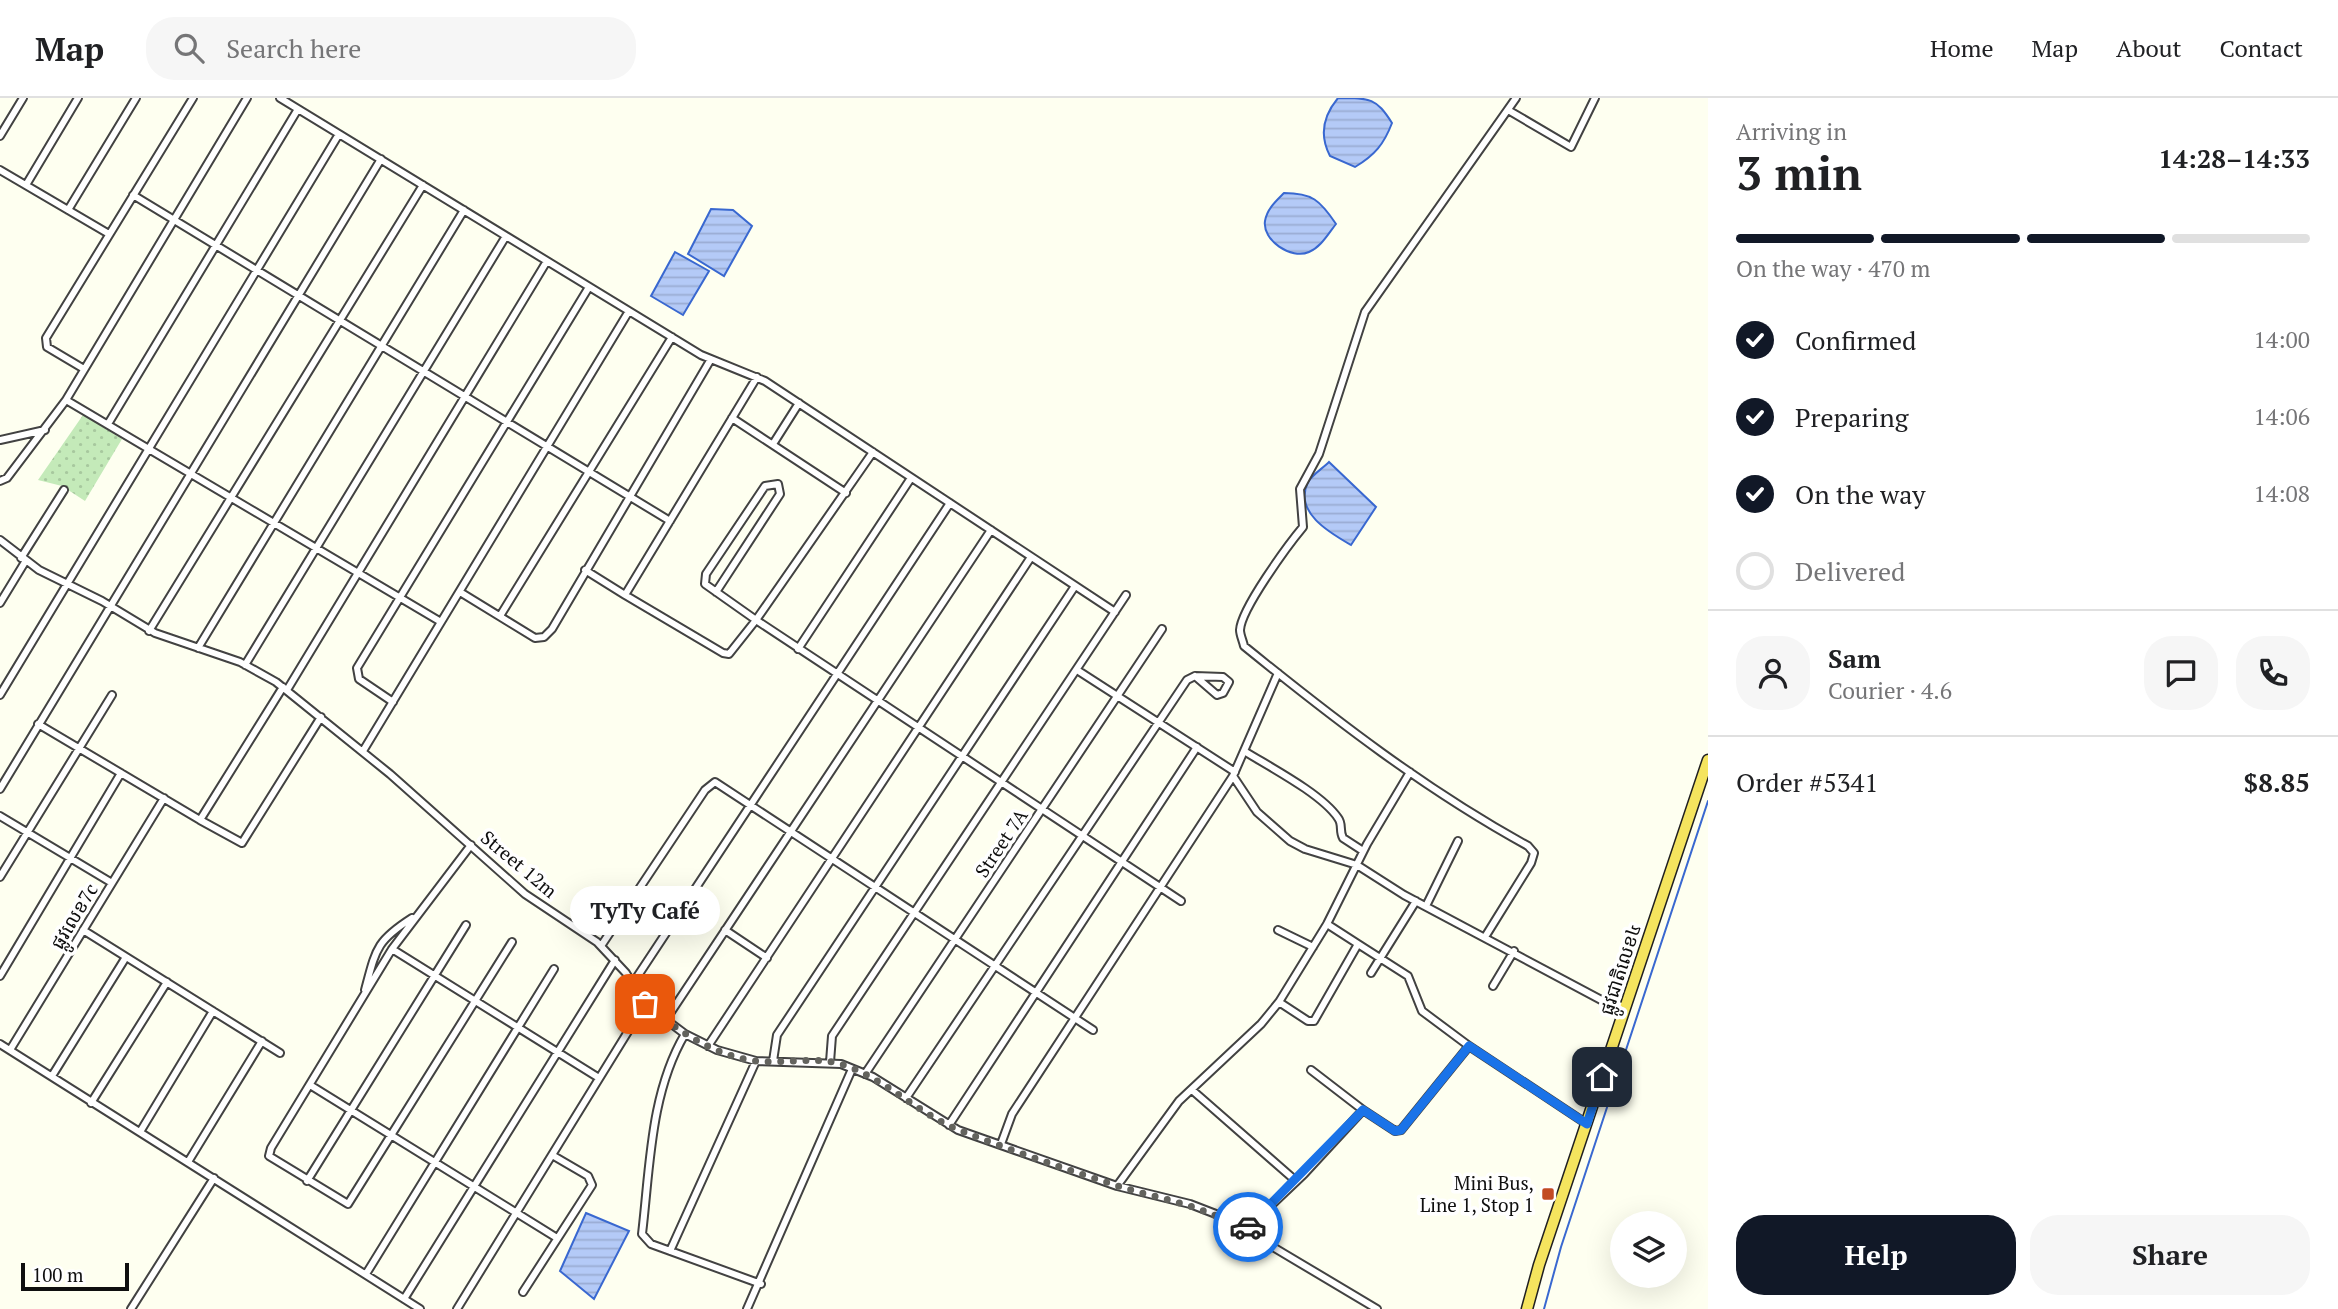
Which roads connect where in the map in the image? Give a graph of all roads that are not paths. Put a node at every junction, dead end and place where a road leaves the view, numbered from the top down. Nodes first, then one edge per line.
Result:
1 (23, 98) edge
2 (78, 98) edge
3 (136, 98) edge
4 (193, 98) edge
5 (247, 98) edge
6 (280, 98) edge
7 (1516, 98) edge
8 (1595, 98) edge
9 (298, 109) junction
10 (1508, 110) junction
11 (339, 134) junction
12 (0, 136) edge
13 (381, 159) junction
14 (0, 170) edge
15 (26, 185) junction
16 (424, 185) junction
17 (133, 195) junction
18 (68, 210) junction
19 (464, 210) junction
20 (174, 220) junction
21 (109, 234) junction
22 (506, 236) junction
23 (216, 245) junction
24 (547, 261) junction
25 (256, 270) junction
26 (589, 286) junction
27 (299, 295) junction
28 (629, 311) junction
29 (340, 320) junction
30 (672, 337) junction
31 (381, 345) junction
32 (711, 359) junction
33 (84, 369) junction
34 (424, 371) junction
35 (757, 377) junction
36 (465, 396) junction
37 (66, 400) junction
38 (799, 403) junction
39 (732, 418) junction
40 (506, 421) junction
41 (108, 424) junction
42 (45, 430) junction
43 (0, 440) edge
44 (773, 444) junction
45 (547, 446) junction
46 (149, 449) junction
47 (873, 452) junction
48 (589, 472) junction
49 (191, 474) junction
50 (911, 478) junction
51 (0, 481) edge
52 (64, 490) dead end
53 (846, 493) junction
54 (630, 496) junction
55 (231, 498) junction
56 (950, 503) junction
57 (670, 521) junction
58 (274, 523) junction
59 (991, 530) junction
60 (0, 540) edge
61 (316, 548) junction
62 (1031, 557) junction
63 (23, 560) junction
64 (586, 570) junction
65 (358, 573) junction
66 (67, 585) junction
67 (1075, 586) junction
68 (460, 592) junction
69 (716, 592) junction
70 (625, 595) junction
71 (1126, 595) dead end
72 (399, 597) junction
73 (0, 603) edge
74 (111, 607) junction
75 (1115, 612) junction
76 (500, 616) junction
77 (757, 620) junction
78 (441, 622) junction
79 (1163, 629) dead end
80 (149, 631) junction
81 (198, 648) junction
82 (798, 649) junction
83 (245, 664) junction
84 (1077, 670) junction
85 (1278, 673) junction
86 (837, 674) junction
87 (1195, 676) junction
88 (285, 689) junction
89 (0, 695) edge
90 (112, 695) dead end
91 (1118, 696) junction
92 (877, 701) junction
93 (393, 702) junction
94 (321, 717) junction
95 (1158, 722) junction
96 (38, 724) junction
97 (918, 728) junction
98 (1197, 747) junction
99 (79, 748) junction
100 (363, 751) junction
101 (1244, 751) junction
102 (962, 757) junction
103 (1708, 760) edge
104 (1410, 772) junction
105 (121, 773) junction
106 (1234, 774) junction
107 (1002, 783) junction
108 (0, 789) edge
109 (164, 799) junction
110 (750, 806) junction
111 (1042, 809) junction
112 (0, 816) edge
113 (200, 820) junction
114 (27, 832) junction
115 (790, 832) junction
116 (1082, 836) junction
117 (1458, 841) dead end
118 (471, 845) junction
119 (1363, 851) junction
120 (70, 858) junction
121 (831, 859) junction
122 (1122, 862) junction
123 (1357, 865) junction
124 (0, 877) edge
125 (112, 883) junction
126 (1160, 887) junction
127 (875, 888) junction
128 (1181, 901) dead end
129 (1416, 901) junction
130 (1426, 906) junction
131 (914, 914) junction
132 (414, 917) junction
133 (1327, 924) junction
134 (466, 925) dead end
135 (83, 930) junction
136 (725, 930) junction
137 (1278, 930) dead end
138 (1485, 937) junction
139 (955, 940) junction
140 (512, 942) dead end
141 (1358, 944) junction
142 (601, 946) junction
143 (1313, 947) junction
144 (393, 949) junction
145 (1514, 951) junction
146 (126, 957) junction
147 (766, 958) junction
148 (1380, 958) junction
149 (615, 960) junction
150 (995, 966) junction
151 (554, 969) dead end
152 (1371, 973) dead end
153 (0, 976) edge
154 (434, 976) junction
155 (167, 982) junction
156 (633, 983) junction
157 (1493, 986) dead end
158 (1036, 993) junction
159 (363, 997) junction
160 (475, 1001) junction
161 (1279, 1002) junction
162 (645, 1004) junction
163 (1626, 1007) junction
164 (213, 1011) junction
165 (1074, 1018) junction
166 (666, 1020) junction
167 (518, 1028) junction
168 (1093, 1030) dead end
169 (685, 1034) junction
170 (262, 1041) junction
171 (0, 1044) edge
172 (708, 1046) junction
173 (1469, 1046) junction
174 (10, 1050) junction
175 (558, 1052) junction
176 (280, 1053) dead end
177 (755, 1061) junction
178 (772, 1061) junction
179 (830, 1062) junction
180 (852, 1069) junction
181 (1311, 1070) dead end
182 (865, 1074) junction
183 (52, 1076) junction
184 (599, 1078) junction
185 (310, 1085) junction
186 (1192, 1090) junction
187 (906, 1098) junction
188 (91, 1102) junction
189 (351, 1110) junction
190 (1363, 1110) junction
191 (1583, 1123) junction
192 (949, 1125) junction
193 (140, 1132) junction
194 (392, 1136) junction
195 (1001, 1144) junction
196 (552, 1155) junction
197 (188, 1162) junction
198 (435, 1162) junction
199 (214, 1178) junction
200 (307, 1181) junction
201 (1296, 1181) junction
202 (474, 1186) junction
203 (1118, 1186) junction
204 (516, 1213) junction
205 (1244, 1231) junction
206 (557, 1238) junction
207 (670, 1251) junction
208 (366, 1274) junction
209 (761, 1283) junction
210 (523, 1292) dead end
211 (404, 1299) junction
212 (131, 1309) edge
213 (420, 1309) edge
214 (457, 1309) edge
215 (747, 1309) edge
216 (1377, 1309) edge
217 (1527, 1309) edge

1 - 12 street
2 - 15 street
3 - 18 street
4 - 17 street
5 - 20 street
6 - 9 street
7 - 10 street
8 - 10 street
9 - 11 street
9 - 23 street
10 - 85 street
11 - 13 street
11 - 25 street
13 - 16 street
13 - 27 street
14 - 15 street
15 - 18 street
16 - 19 street
16 - 29 street
17 - 20 street
17 - 21 street
18 - 21 street
19 - 22 street
19 - 31 street
20 - 23 street
20 - 33 street
21 - 33 street
22 - 24 street
22 - 34 street
23 - 25 street
23 - 41 street
24 - 26 street
24 - 36 street
25 - 27 street
25 - 46 street
26 - 28 street
26 - 40 street
27 - 29 street
27 - 49 street
28 - 30 street
28 - 45 street
29 - 31 street
29 - 55 street
30 - 32 street
30 - 48 street
31 - 34 street
31 - 58 street
32 - 35 street
32 - 54 street
33 - 37 street
34 - 36 street
34 - 61 street
35 - 38 street
35 - 39 street
36 - 40 street
36 - 65 street
37 - 41 street
37 - 42 street
38 - 44 street
38 - 47 street
39 - 44 street
39 - 57 street
40 - 45 street
40 - 72 street
41 - 46 street
42 - 43 street
42 - 51 street
44 - 53 street
45 - 48 street
45 - 68 street
46 - 49 street
46 - 66 street
47 - 50 street
47 - 53 street
48 - 54 street
48 - 76 street
49 - 55 street
49 - 74 street
50 - 56 street
50 - 82 street
52 - 63 street
53 - 77 street
54 - 57 street
54 - 64 street
55 - 58 street
55 - 80 street
56 - 59 street
56 - 86 street
57 - 70 street
58 - 61 street
58 - 81 street
59 - 62 street
59 - 92 street
60 - 63 street, Street 12m
61 - 65 street
61 - 83 street
62 - 67 street
62 - 97 street
63 - 66 street, Street 12m
63 - 73 street
64 - 70 street
64 - 76 street
65 - 72 street
65 - 88 street
66 - 74 street, Street 12m
66 - 89 street
67 - 75 street
67 - 102 street
68 - 76 street
68 - 78 street
69 - 69 street
69 - 77 street
70 - 77 street
71 - 75 street
72 - 78 street
72 - 93 street
74 - 80 street, Street 12m
74 - 96 street
75 - 84 street
77 - 82 street
78 - 93 street
79 - 91 street, Street 7A
80 - 81 street, Street 12m
81 - 83 street, Street 12m
82 - 86 street
83 - 88 street, Street 12m
84 - 91 street
84 - 107 street
85 - 101 street
85 - 104 street
86 - 92 street
86 - 110 street
87 - 87 street
87 - 95 street
88 - 94 street, Street 12m
88 - 113 street
90 - 99 street
91 - 95 street
91 - 111 street, Street 7A
92 - 97 street
92 - 115 street
93 - 100 street
94 - 100 street, Street 12m
94 - 113 street
95 - 98 street
95 - 116 street
96 - 99 street
96 - 108 street
97 - 102 street
97 - 121 street
98 - 106 street
98 - 122 street
99 - 105 street
99 - 114 street
100 - 118 street, Street 12m
101 - 106 street
101 - 119 street
102 - 107 street
102 - 127 street
103 - 163 highway, ផ្លូវជាតិលេខ៤
104 - 119 street
104 - 138 street
105 - 109 street
105 - 120 street
106 - 123 street
106 - 126 street
107 - 111 street
107 - 131 street
109 - 113 street
109 - 125 street, ផ្លូវលេខ7c
110 - 115 street
110 - 142 street
110 - 156 street
111 - 116 street
111 - 139 street, Street 7A
112 - 114 street
114 - 120 street
114 - 124 street
115 - 121 street
115 - 136 street
116 - 122 street
116 - 150 street
117 - 130 street
118 - 132 street
118 - 142 street, Street 12m
119 - 123 street
120 - 125 street
120 - 153 street
121 - 127 street
121 - 147 street
122 - 126 street
122 - 158 street
123 - 129 street
123 - 133 street
125 - 135 street, ផ្លូវលេខ7c
126 - 128 street
126 - 165 street
127 - 131 street
127 - 178 street
129 - 130 street
129 - 148 street
130 - 138 street
131 - 139 street
131 - 179 street
132 - 144 street
132 - 159 street
133 - 141 street
133 - 143 street
134 - 154 street
135 - 146 street
135 - 174 street, ផ្លូវលេខ7c
136 - 147 street
136 - 166 street
137 - 143 street
138 - 145 street
139 - 150 street
139 - 182 street, Street 7A
140 - 160 street
141 - 148 street
141 - 161 street
142 - 149 street, Street 12m
143 - 161 street
144 - 154 street
144 - 159 street
145 - 157 street
145 - 163 street
146 - 155 street
146 - 183 street
147 - 172 street
148 - 152 street
148 - 173 street
149 - 156 street, Street 12m
149 - 175 street
150 - 158 street
150 - 187 street
151 - 167 street
154 - 160 street
154 - 189 street
155 - 164 street
155 - 188 street
156 - 162 street, Street 12m
158 - 165 street
158 - 192 street
159 - 185 street
160 - 167 street
160 - 194 street
161 - 186 street
162 - 166 street, Street 12m
162 - 184 street
163 - 191 highway, ផ្លូវជាតិលេខ៤
164 - 170 street
164 - 193 street
165 - 168 street
165 - 195 street
166 - 169 street, Street 12m
167 - 175 street
167 - 198 street
169 - 172 street, Street 12m
169 - 207 street
170 - 176 street
170 - 197 street
171 - 174 street
172 - 177 street, Street 12m
173 - 190 street
173 - 191 street
174 - 183 street
175 - 184 street
175 - 202 street
177 - 178 street, Street 12m
177 - 207 street
178 - 179 street, Street 12m
179 - 180 street, Street 12m
180 - 182 street, Street 12m
180 - 209 street
181 - 190 street
182 - 187 street, Street 12m
183 - 188 street
184 - 196 street
185 - 189 street
185 - 200 street
186 - 201 street
186 - 203 street
187 - 192 street, Street 12m
188 - 193 street
189 - 194 street
189 - 200 street
190 - 201 street
191 - 217 highway, ផ្លូវជាតិលេខ៤
192 - 195 street, Street 12m
193 - 197 street
194 - 198 street
194 - 200 street
195 - 203 street, Street 12m
196 - 204 street
196 - 206 street
197 - 199 street
198 - 202 street
198 - 208 street
199 - 208 street
199 - 212 street
201 - 205 street
202 - 204 street
202 - 211 street
203 - 205 street, Street 12m
204 - 206 street
204 - 214 street
205 - 216 street, Street 12m
206 - 210 street
207 - 209 street
208 - 211 street
209 - 215 street
211 - 213 street

